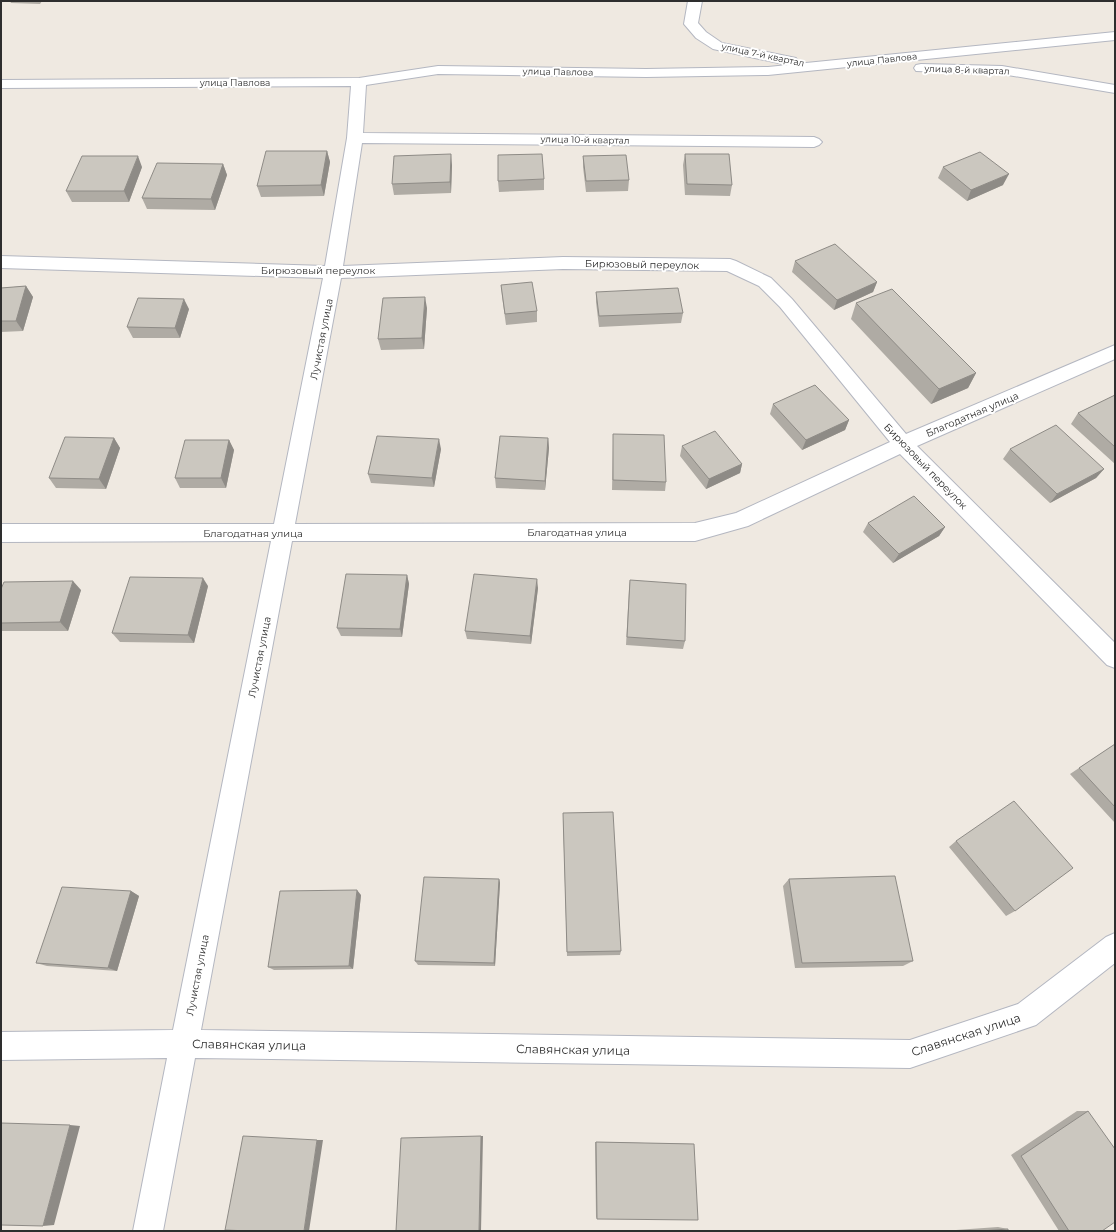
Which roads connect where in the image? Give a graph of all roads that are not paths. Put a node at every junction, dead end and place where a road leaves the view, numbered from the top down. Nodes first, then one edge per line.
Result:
1 (695, 1) edge
2 (1115, 36) edge
3 (818, 66) junction
4 (359, 82) junction
5 (1, 84) edge
6 (1115, 89) edge
7 (355, 138) junction
8 (814, 142) dead end
9 (1, 262) edge
10 (333, 272) junction
11 (1115, 352) edge
12 (903, 444) junction
13 (1, 532) edge
14 (284, 533) junction
15 (1115, 658) edge
16 (1115, 946) edge
17 (184, 1044) junction
18 (1, 1046) edge
19 (148, 1231) edge

1 - 3 street, улица 7-й квартал
2 - 3 street, улица Павлова
3 - 4 street, улица Павлова
3 - 6 street, улица 8-й квартал
4 - 5 street, улица Павлова
4 - 7 street, Лучистая улица
7 - 8 street, улица 10-й квартал
7 - 10 street, Лучистая улица
9 - 10 street, Бирюзовый переулок
10 - 12 street, Бирюзовый переулок
10 - 14 street, Лучистая улица
11 - 12 street, Благодатная улица
12 - 14 street, Благодатная улица
12 - 15 street, Бирюзовый переулок
13 - 14 street, Благодатная улица
14 - 17 street, Лучистая улица
16 - 17 street, Славянская улица
17 - 18 street, Славянская улица
17 - 19 street, Лучистая улица

